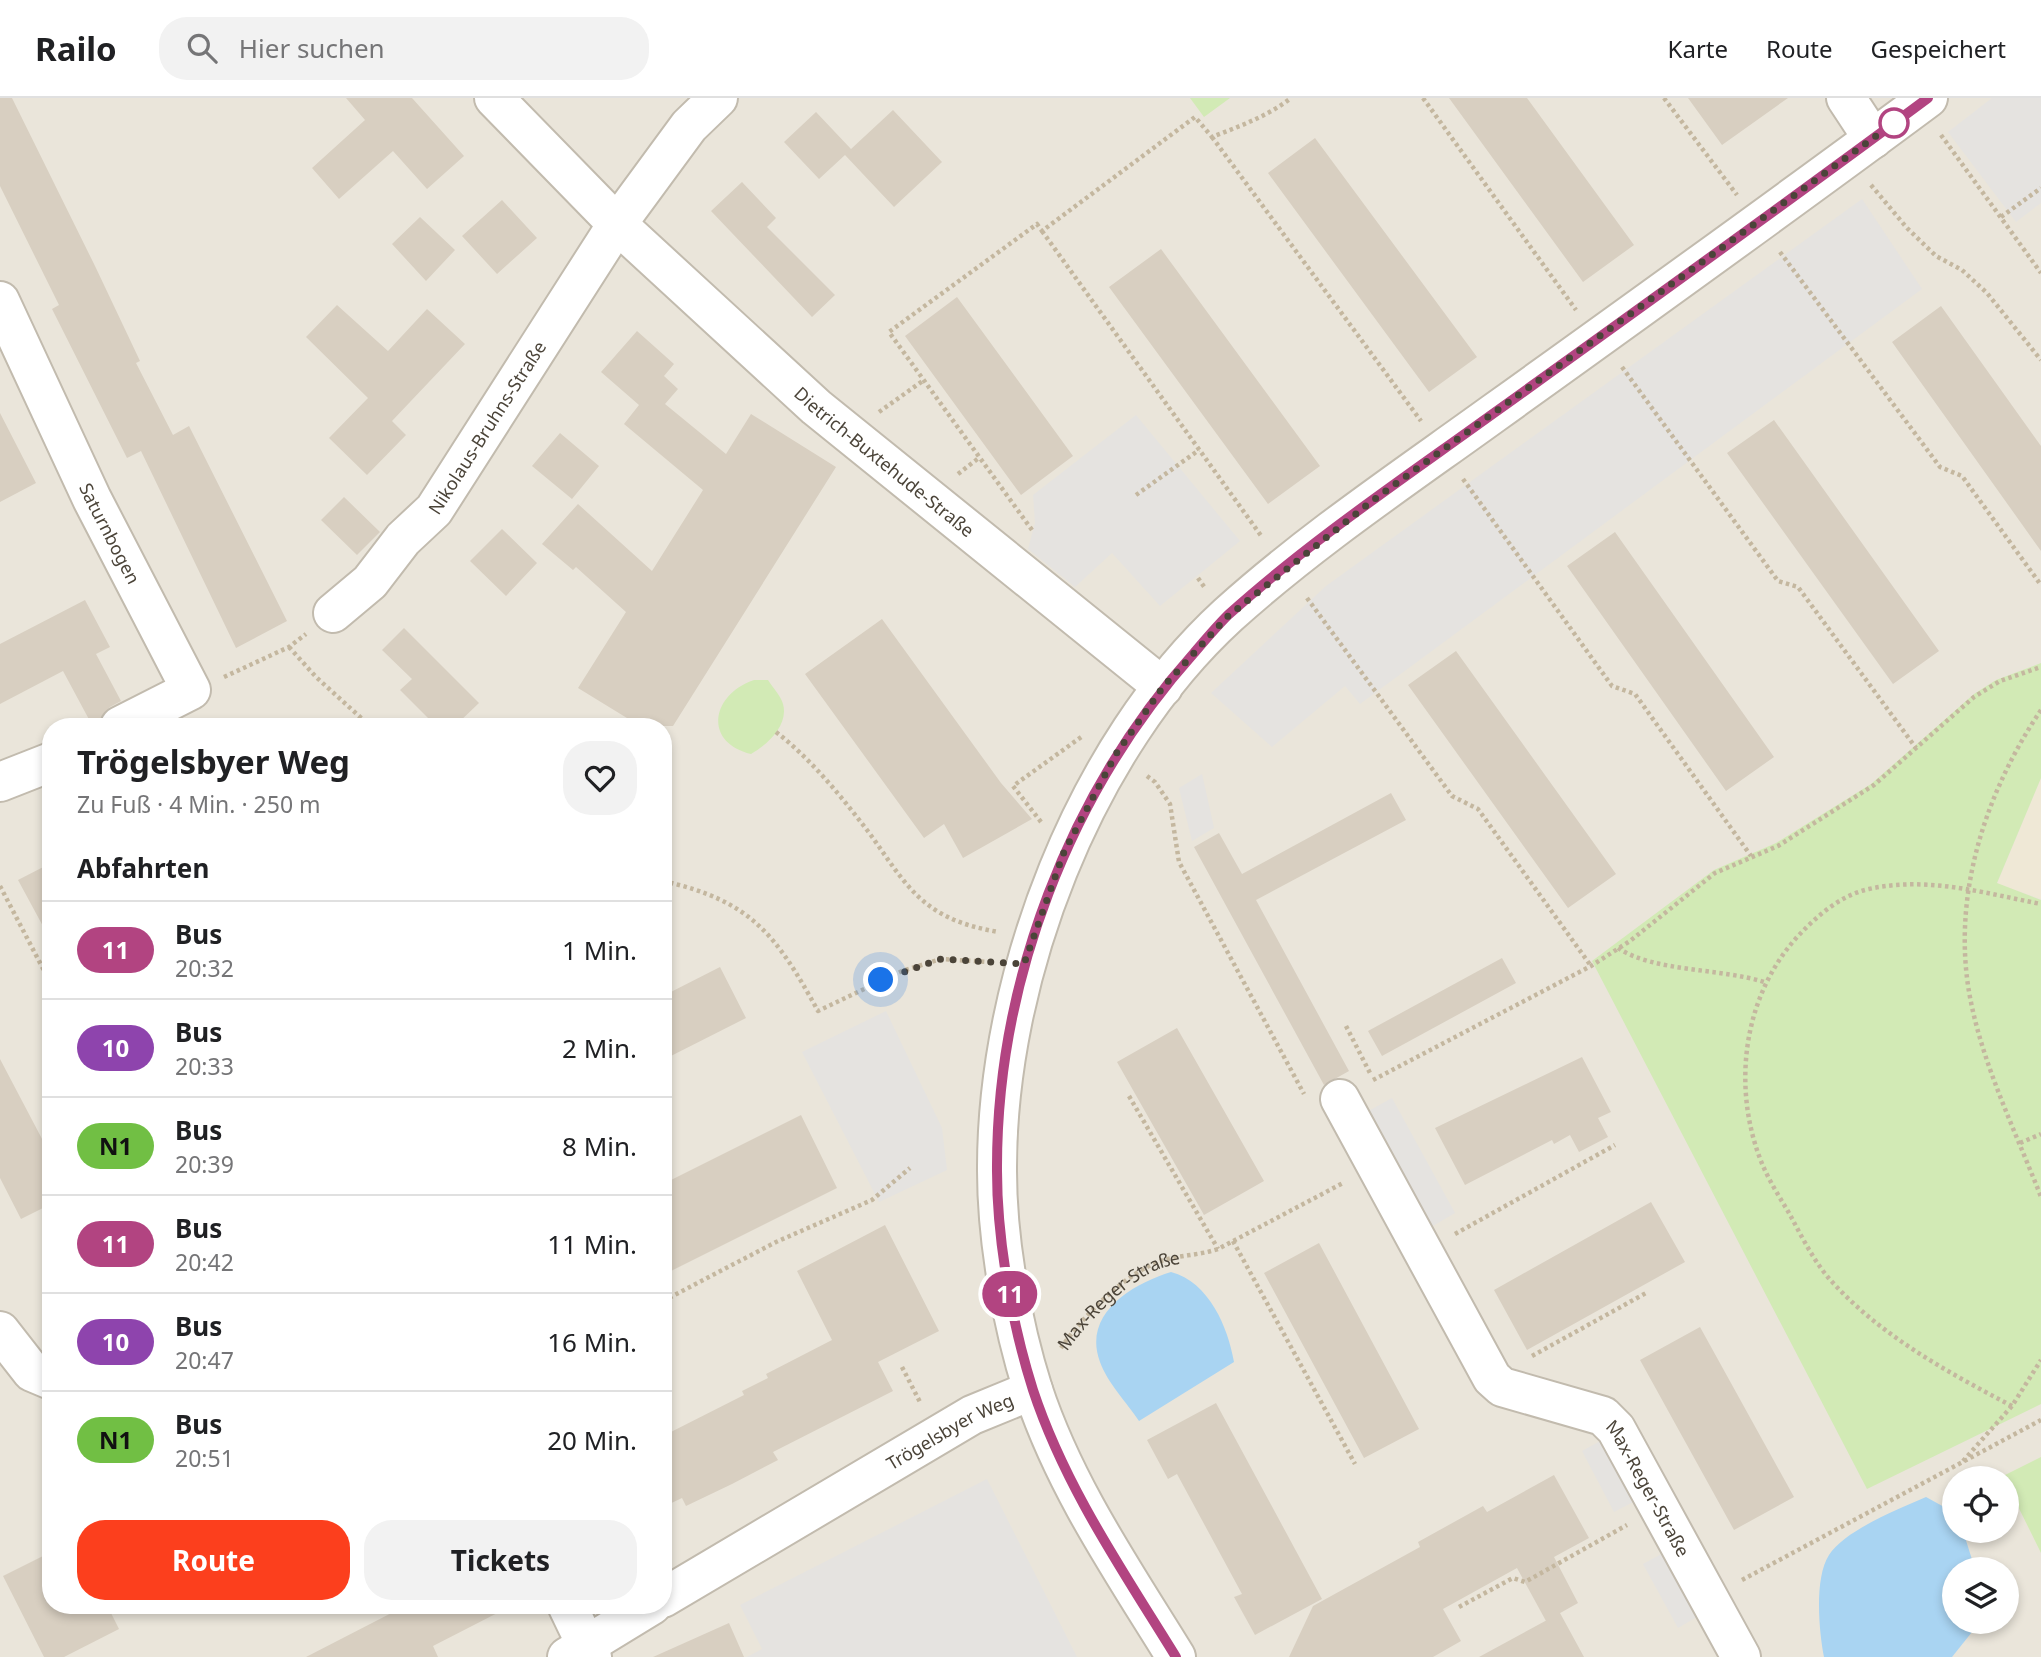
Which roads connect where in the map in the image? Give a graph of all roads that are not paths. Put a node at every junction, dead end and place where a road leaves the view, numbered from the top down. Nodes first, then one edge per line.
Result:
1 (494, 98) edge
2 (718, 98) edge
3 (1846, 98) edge
4 (1924, 101) edge
5 (1861, 148) junction
6 (617, 224) junction
7 (0, 301) edge
8 (333, 612) road end
9 (1163, 687) junction
10 (136, 718) edge
11 (42, 766) edge
12 (0, 782) edge
13 (1340, 1099) road end
14 (0, 1331) edge
15 (42, 1376) edge
16 (1033, 1390) junction
17 (672, 1593) edge
18 (570, 1614) edge
19 (639, 1614) edge
20 (582, 1653) edge
21 (1176, 1657) edge
22 (1741, 1657) edge

1 - 6 street, Dietrich-Buxtehude-Straße
2 - 6 street
3 - 5 street
4 - 5 street, Trögelsbyer Weg
5 - 9 street, Trögelsbyer Weg
6 - 8 street, Nikolaus-Bruhns-Straße
6 - 9 street, Dietrich-Buxtehude-Straße
7 - 10 street, Saturnbogen
9 - 16 street, Trögelsbyer Weg
11 - 12 street
13 - 22 street, Max-Reger-Straße
14 - 15 street
16 - 17 street, Trögelsbyer Weg
16 - 21 street
18 - 20 street
19 - 20 street

